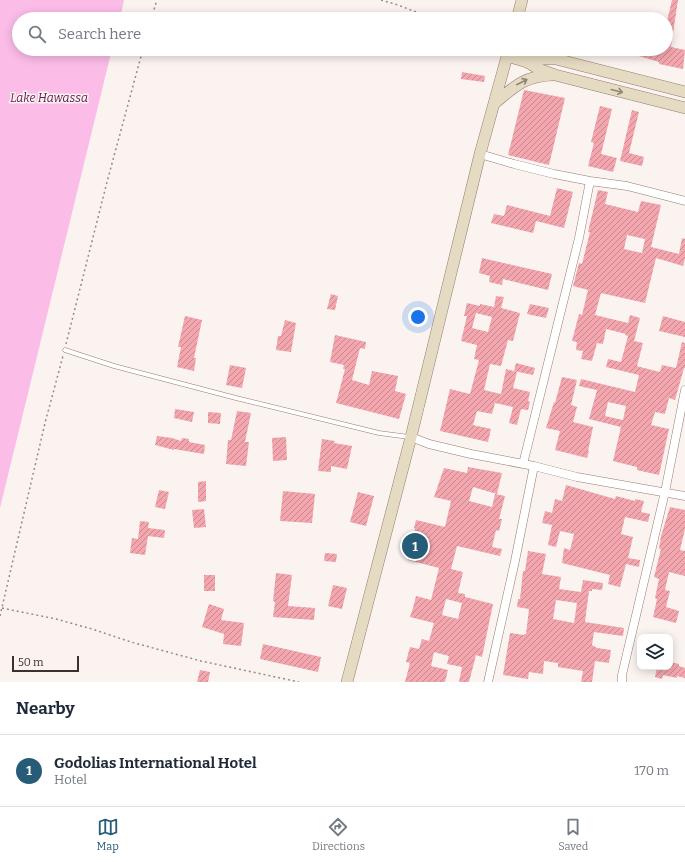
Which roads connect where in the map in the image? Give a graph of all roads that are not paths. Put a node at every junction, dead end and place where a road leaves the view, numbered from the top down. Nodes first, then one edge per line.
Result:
1 (521, 2) edge
2 (519, 12) edge
3 (523, 12) edge
4 (507, 56) edge
5 (516, 56) edge
6 (552, 56) edge
7 (556, 59) junction
8 (528, 62) junction
9 (594, 69) junction
10 (555, 75) junction
11 (591, 84) junction
12 (685, 92) edge
13 (495, 103) junction
14 (685, 108) edge
15 (480, 154) junction
16 (590, 181) junction
17 (685, 201) edge
18 (65, 350) road end
19 (685, 390) edge
20 (410, 437) junction
21 (523, 464) junction
22 (534, 466) junction
23 (665, 492) junction
24 (685, 496) edge
25 (347, 682) edge
26 (488, 682) edge
27 (622, 682) edge

1 - 2 main road
1 - 3 main road
4 - 13 main road
5 - 8 main road
6 - 7 main road
7 - 8 main road
7 - 9 main road
8 - 10 main road
9 - 11 main road
9 - 12 main road
10 - 11 main road
13 -> 10 main road
11 -> 14 main road
13 - 15 main road
15 - 16 street
15 - 20 main road
16 - 17 street
16 - 21 street
18 - 20 lane
19 - 23 street
20 - 21 street
20 - 25 main road
21 - 22 street
22 - 23 street
22 - 26 street
23 - 24 street
23 - 27 street

